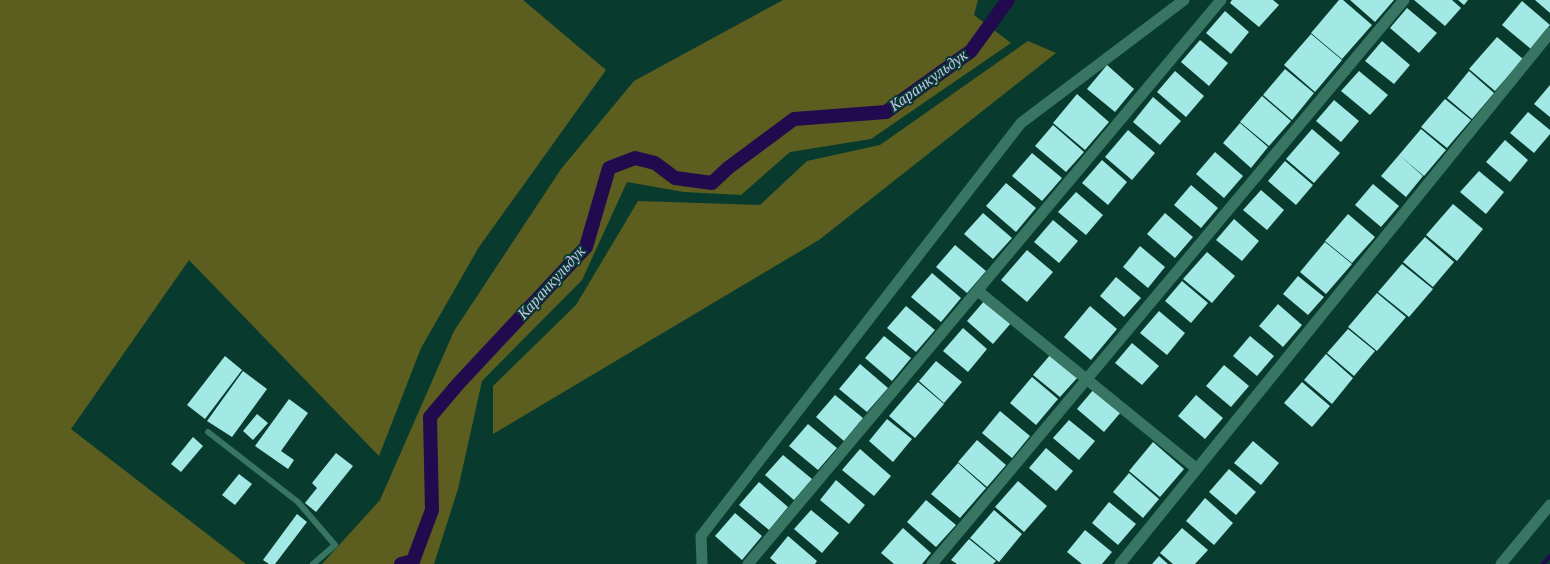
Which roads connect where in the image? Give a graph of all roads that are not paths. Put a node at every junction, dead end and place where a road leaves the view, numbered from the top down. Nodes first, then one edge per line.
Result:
1 (1184, 0) edge
2 (1221, 0) edge
3 (1404, 0) edge
4 (1550, 33) edge
5 (978, 291) junction
6 (1086, 379) junction
7 (208, 432) dead end
8 (1197, 469) junction
9 (1550, 505) edge
10 (313, 564) edge
11 (702, 564) edge
12 (748, 564) edge
13 (932, 564) edge
14 (1120, 564) edge
15 (1501, 564) edge

1 - 11 street
2 - 5 street
3 - 6 street
4 - 8 street
5 - 6 street
5 - 12 street
6 - 8 street
6 - 13 street
7 - 10 lane
8 - 14 street
9 - 15 street

